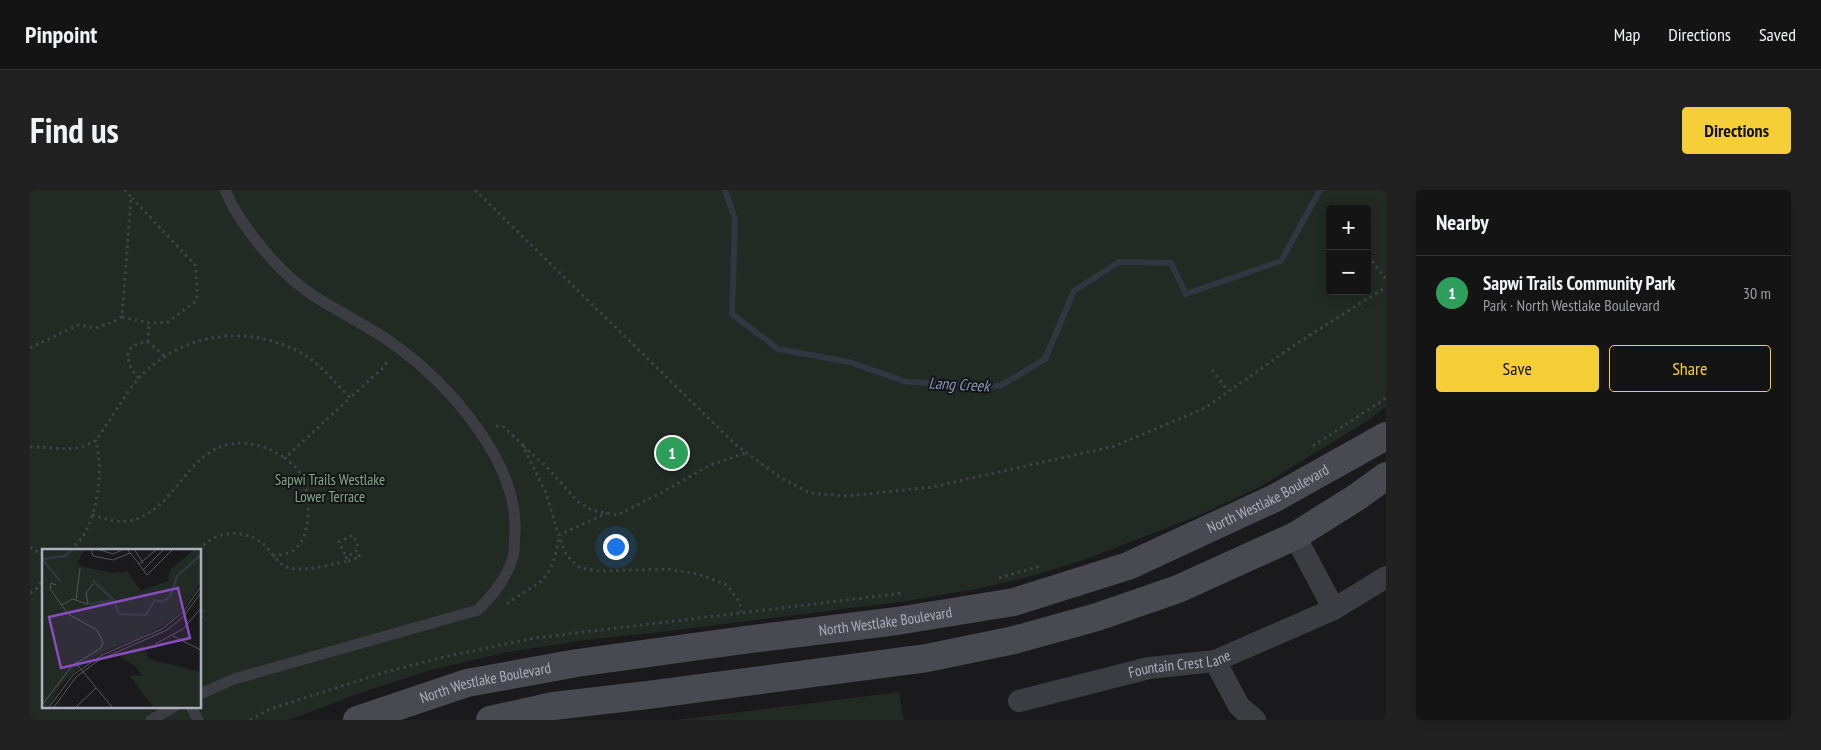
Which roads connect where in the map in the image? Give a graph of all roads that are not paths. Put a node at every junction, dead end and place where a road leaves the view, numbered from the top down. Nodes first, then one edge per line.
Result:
1 (225, 190) edge
2 (1386, 436) edge
3 (1386, 476) edge
4 (1295, 536) junction
5 (1386, 577) edge
6 (1334, 608) junction
7 (1215, 661) junction
8 (201, 694) edge
9 (1019, 702) dead end
10 (172, 708) edge
11 (192, 708) edge
12 (152, 720) edge
13 (198, 720) edge
14 (357, 720) edge
15 (490, 720) edge
16 (1255, 720) edge

1 - 8 lane
2 - 14 main road, North Westlake Boulevard
3 - 4 main road
4 - 6 street
4 - 15 main road
5 - 6 street, Fountain Crest Lane
6 - 7 street, Fountain Crest Lane
7 - 9 street, Fountain Crest Lane
7 - 16 street
10 - 12 lane
11 - 13 lane

